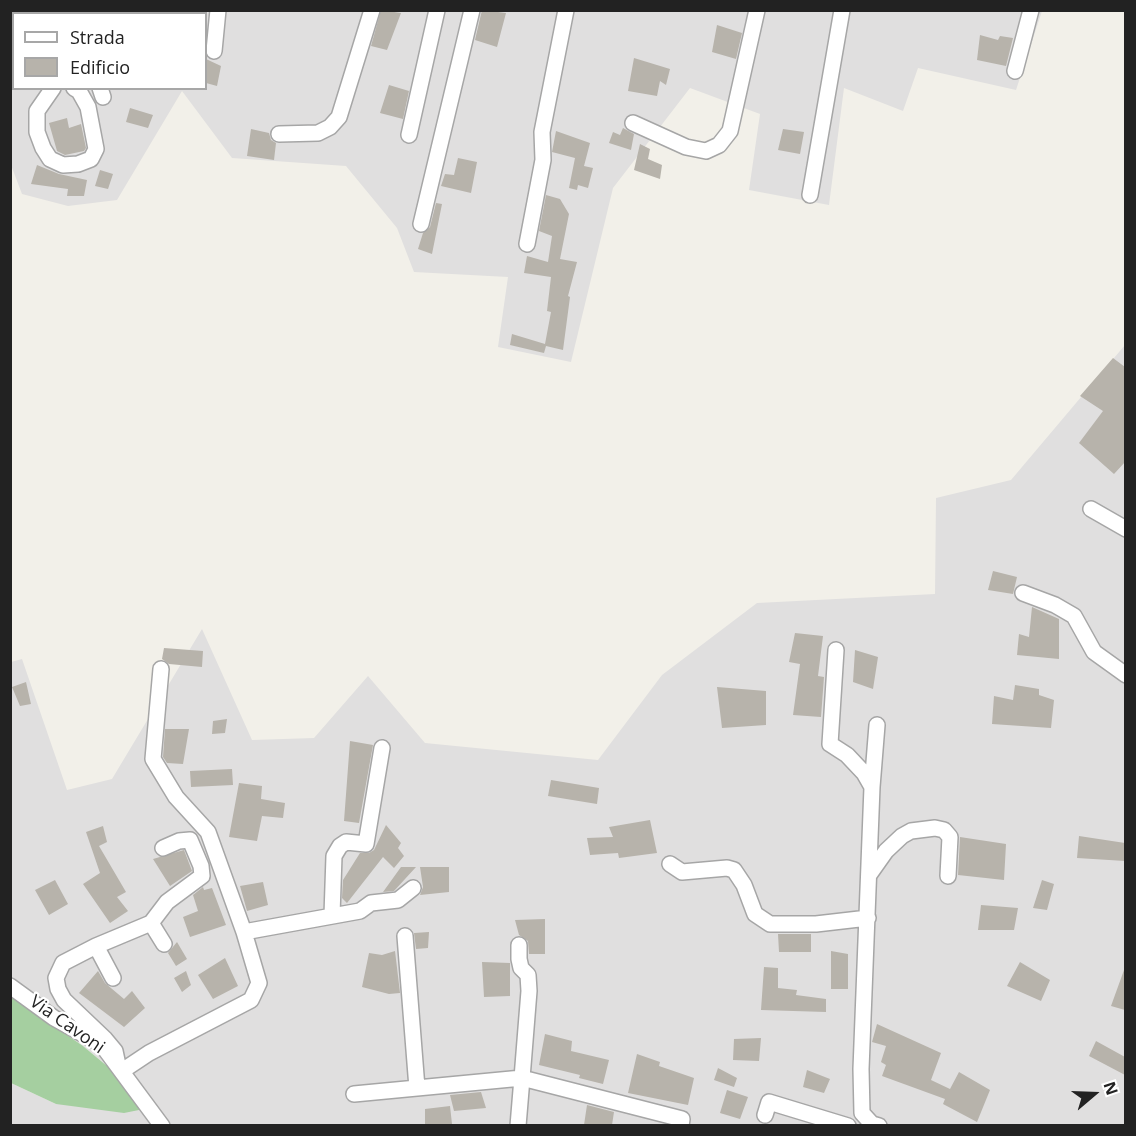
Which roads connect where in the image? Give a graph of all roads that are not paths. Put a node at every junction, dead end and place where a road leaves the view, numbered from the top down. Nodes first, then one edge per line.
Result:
1 (219, 10) edge
2 (372, 10) edge
3 (437, 10) edge
4 (472, 10) edge
5 (566, 10) edge
6 (757, 10) edge
7 (842, 10) edge
8 (1031, 10) edge
9 (214, 51) dead end
10 (1015, 71) dead end
11 (52, 90) edge
12 (77, 90) edge
13 (633, 123) dead end
14 (279, 134) dead end
15 (409, 135) dead end
16 (810, 195) dead end
17 (421, 224) dead end
18 (527, 244) dead end
19 (1091, 509) dead end
20 (1124, 526) edge
21 (1023, 593) dead end
22 (836, 650) dead end
23 (161, 669) dead end
24 (1125, 675) edge
25 (877, 725) dead end
26 (382, 748) dead end
27 (872, 787) junction
28 (163, 848) dead end
29 (670, 864) dead end
30 (869, 875) junction
31 (948, 876) dead end
32 (413, 888) dead end
33 (332, 915) junction
34 (868, 918) junction
35 (151, 923) junction
36 (243, 933) junction
37 (405, 936) dead end
38 (164, 944) dead end
39 (519, 945) dead end
40 (96, 946) junction
41 (113, 978) dead end
42 (10, 986) edge
43 (120, 1068) junction
44 (522, 1078) junction
45 (417, 1088) junction
46 (354, 1094) dead end
47 (765, 1115) dead end
48 (162, 1125) edge
49 (518, 1125) edge
50 (681, 1125) edge
51 (848, 1125) edge
52 (872, 1125) edge

1 - 9 street
2 - 14 street
3 - 15 street
4 - 17 street
5 - 18 street
6 - 13 street
7 - 16 street
8 - 10 street
11 - 12 street
19 - 20 street
21 - 24 street
22 - 27 street
23 - 36 street
25 - 27 street
26 - 33 street
27 - 30 street
28 - 35 street
29 - 34 street
30 - 31 street
30 - 34 street
32 - 33 street
33 - 36 street
34 - 52 street
35 - 38 street
35 - 40 street
36 - 43 street
37 - 45 street
39 - 44 street
40 - 41 street
40 - 43 street
42 - 43 street, Via Cavoni
43 - 48 street, Via Cavoni
44 - 45 street
44 - 49 street
44 - 50 street
45 - 46 street
47 - 51 street

